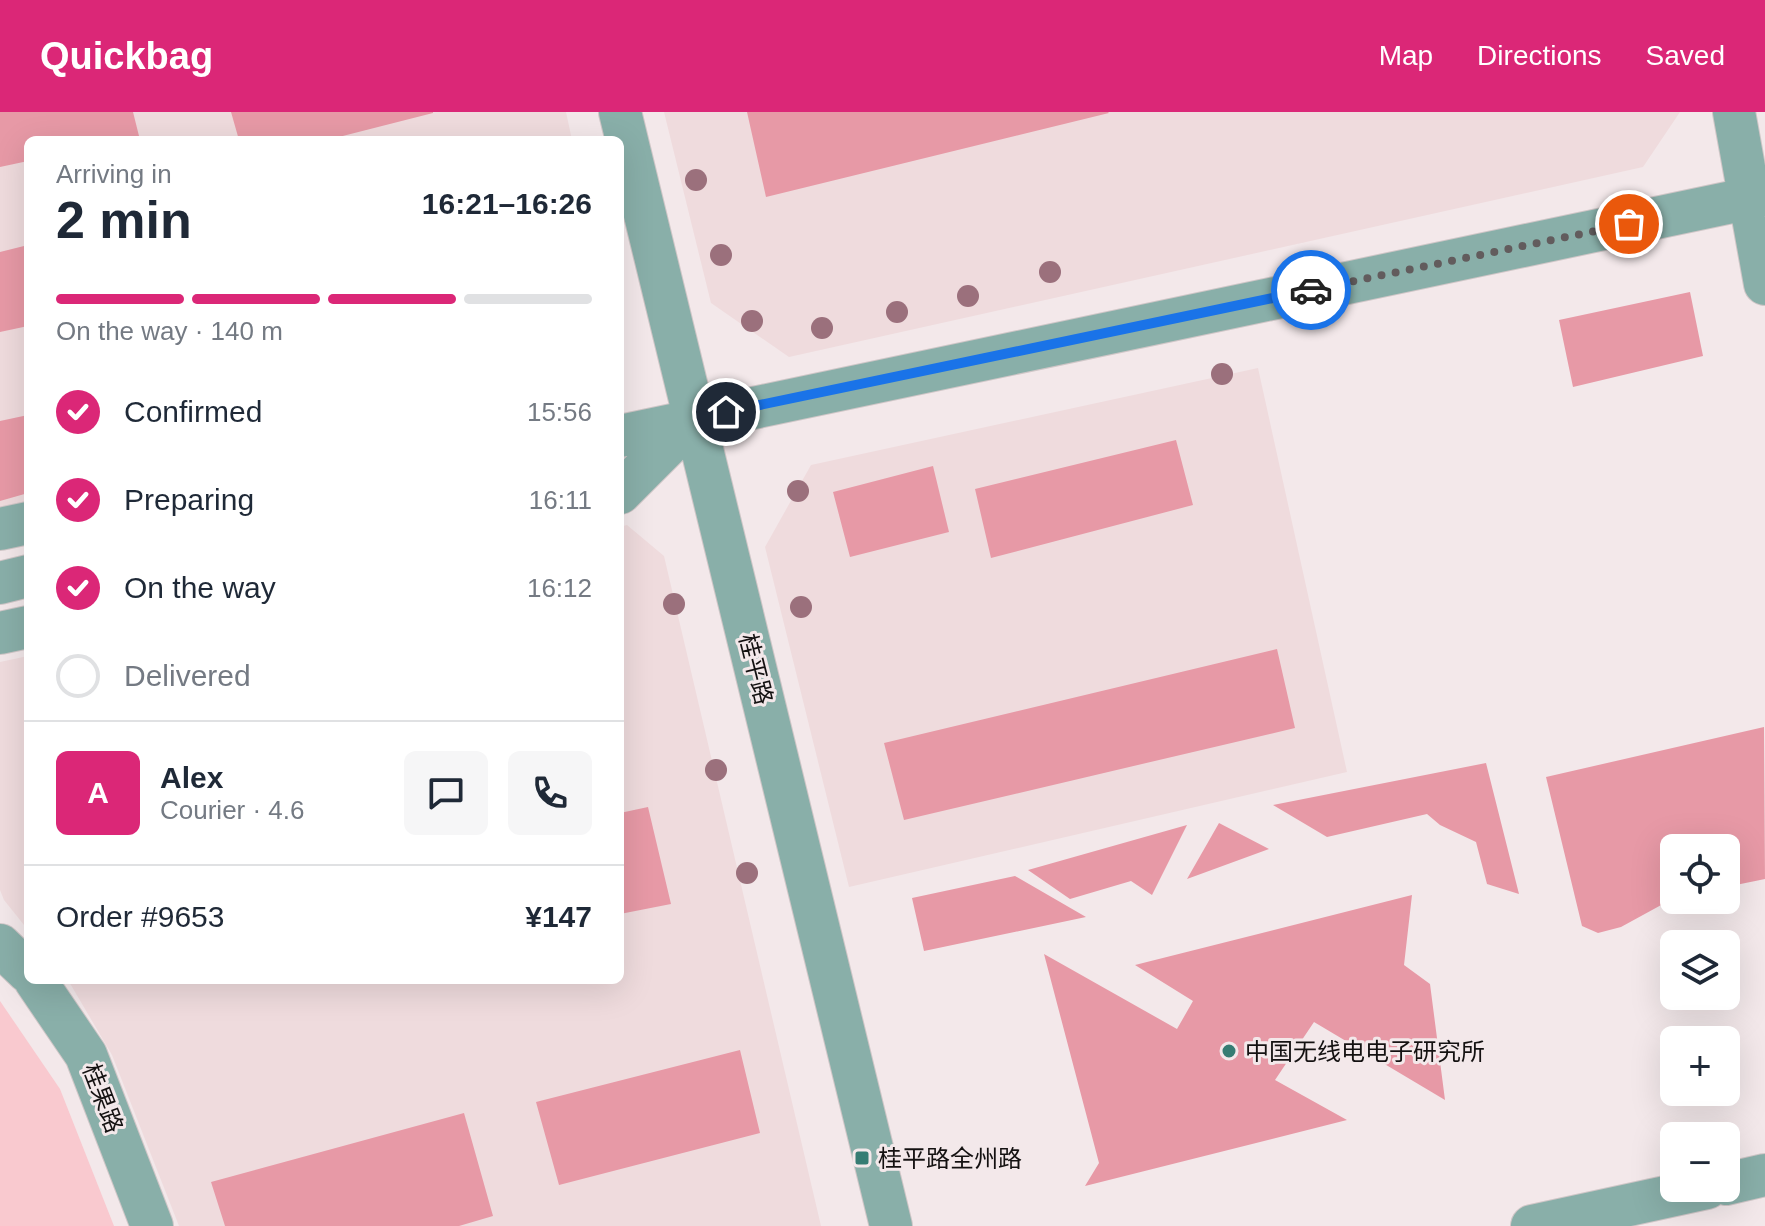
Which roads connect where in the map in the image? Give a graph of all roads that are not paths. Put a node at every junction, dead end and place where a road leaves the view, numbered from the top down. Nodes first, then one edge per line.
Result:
1 (620, 112) edge
2 (1734, 112) edge
3 (1757, 197) edge
4 (1765, 284) edge
5 (624, 406) edge
6 (695, 418) junction
7 (624, 435) edge
8 (624, 489) edge
9 (24, 524) edge
10 (0, 529) edge
11 (24, 577) edge
12 (0, 583) edge
13 (24, 628) edge
14 (0, 633) edge
15 (0, 945) edge
16 (24, 968) edge
17 (38, 984) edge
18 (1765, 1175) edge
19 (1740, 1181) edge
20 (1660, 1198) edge
21 (888, 1215) edge
22 (152, 1226) edge
23 (1532, 1226) edge

1 - 6 street, 桂平路
2 - 3 street
3 - 4 street
3 - 6 street
5 - 6 street
6 - 7 street
6 - 8 street
6 - 21 street, 桂平路
9 - 10 street
11 - 12 street
13 - 14 street
15 - 16 street
17 - 22 street, 桂果路
18 - 19 street
20 - 23 street

